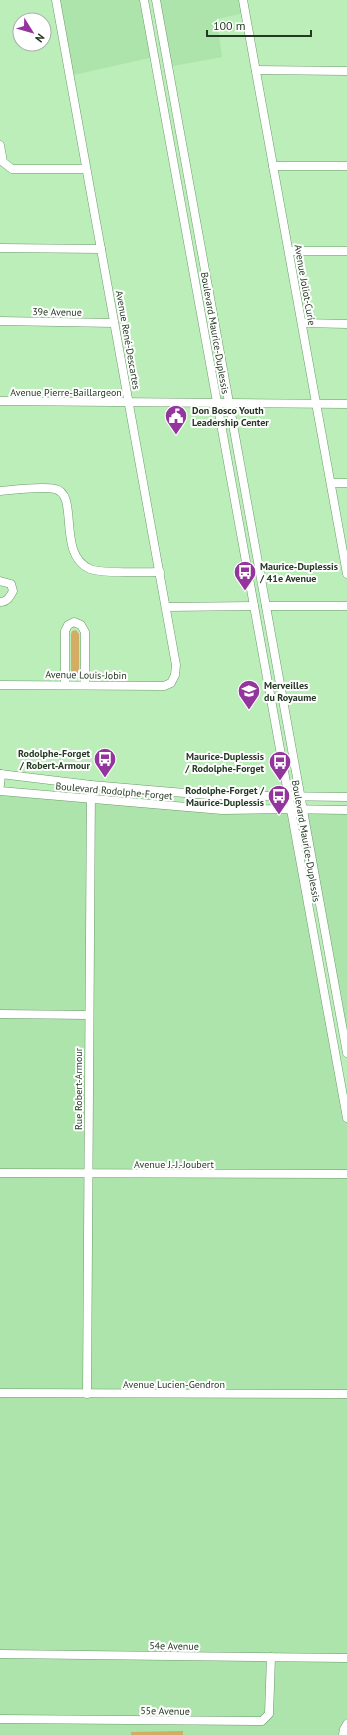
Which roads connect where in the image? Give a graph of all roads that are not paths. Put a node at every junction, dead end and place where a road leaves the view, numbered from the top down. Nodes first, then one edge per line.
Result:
1 (56, 0) edge
2 (144, 0) edge
3 (156, 0) edge
4 (243, 0) edge
5 (256, 70) junction
6 (347, 71) edge
7 (0, 145) edge
8 (273, 166) junction
9 (347, 166) edge
10 (86, 169) junction
11 (0, 248) edge
12 (101, 249) junction
13 (289, 251) junction
14 (347, 251) edge
15 (0, 321) edge
16 (114, 323) junction
17 (302, 324) junction
18 (347, 324) edge
19 (0, 401) edge
20 (129, 402) junction
21 (217, 404) junction
22 (229, 404) junction
23 (316, 404) junction
24 (347, 404) edge
25 (331, 483) junction
26 (347, 483) edge
27 (0, 491) edge
28 (344, 540) edge
29 (160, 572) junction
30 (347, 574) edge
31 (0, 581) edge
32 (0, 602) edge
33 (167, 606) junction
34 (254, 606) junction
35 (266, 606) junction
36 (347, 606) edge
37 (171, 683) joint
38 (65, 684) junction
39 (0, 685) edge
40 (85, 685) junction
41 (0, 774) edge
42 (0, 785) edge
43 (91, 785) junction
44 (0, 791) edge
45 (288, 796) junction
46 (301, 797) junction
47 (347, 798) edge
48 (90, 799) junction
49 (291, 809) junction
50 (304, 810) junction
51 (347, 810) edge
52 (0, 1014) edge
53 (88, 1015) junction
54 (347, 1053) edge
55 (347, 1118) edge
56 (0, 1173) edge
57 (87, 1173) junction
58 (347, 1174) edge
59 (0, 1394) edge
60 (87, 1394) junction
61 (347, 1394) edge
62 (0, 1654) edge
63 (271, 1657) junction
64 (347, 1658) edge
65 (0, 1719) edge
66 (347, 1724) edge
67 (343, 1735) edge

1 - 10 street, Avenue René-Descartes
2 - 21 street, Boulevard Maurice-Duplessis
3 - 22 street, Boulevard Maurice-Duplessis
4 - 5 street, Avenue Joliot-Curie
5 - 6 street
5 - 8 street, Avenue Joliot-Curie
7 - 10 street
8 - 9 street
8 - 13 street, Avenue Joliot-Curie
10 - 12 street, Avenue René-Descartes
11 - 12 street
12 - 16 street, Avenue René-Descartes
13 - 14 street
13 - 17 street, Avenue Joliot-Curie
15 - 16 street, 39e Avenue
16 - 20 street, Avenue René-Descartes
17 - 18 street
17 - 23 street, Avenue Joliot-Curie
19 - 20 street, Avenue Pierre-Baillargeon
20 - 21 street, Avenue Pierre-Baillargeon
20 - 29 street, Avenue René-Descartes
21 - 22 street, Avenue Pierre-Baillargeon
21 - 34 street, Boulevard Maurice-Duplessis
22 - 23 street, Avenue Pierre-Baillargeon
22 - 35 street, Boulevard Maurice-Duplessis
23 - 24 street, Avenue Pierre-Baillargeon
23 - 25 street, Avenue Joliot-Curie
25 - 26 street
25 - 28 street, Avenue Joliot-Curie
27 - 29 street
28 - 30 street, Avenue Joliot-Curie
29 - 33 street, Avenue René-Descartes
31 - 32 street
33 - 34 street
33 - 37 street, Avenue René-Descartes
34 - 45 street, Boulevard Maurice-Duplessis
35 - 36 street
35 - 46 street, Boulevard Maurice-Duplessis
37 - 40 street, Avenue Louis-Jobin
38 - 39 street, Avenue Louis-Jobin
38 - 40 street, Avenue Louis-Jobin
38 - 40 street
41 - 42 street, Boulevard Rodolphe-Forget
41 - 43 street, Boulevard Rodolphe-Forget
43 - 45 street, Boulevard Rodolphe-Forget
43 - 48 street, Rue Robert-Armour
44 - 48 street, Boulevard Rodolphe-Forget
45 - 46 street, Boulevard Rodolphe-Forget
45 - 49 street, Boulevard Maurice-Duplessis
46 - 47 street, Boulevard Rodolphe-Forget
46 - 50 street, Boulevard Maurice-Duplessis
48 - 49 street, Boulevard Rodolphe-Forget
48 - 53 street, Rue Robert-Armour
49 - 50 street, Boulevard Rodolphe-Forget
49 - 55 street, Boulevard Maurice-Duplessis
50 - 51 street, Boulevard Rodolphe-Forget
50 - 54 street, Boulevard Maurice-Duplessis
52 - 53 street
53 - 57 street, Rue Robert-Armour
56 - 57 street, Avenue J.-J.-Joubert
57 - 58 street, Avenue J.-J.-Joubert
57 - 60 street, Rue Robert-Armour
59 - 60 street, Avenue Lucien-Gendron
60 - 61 street, Avenue Lucien-Gendron
62 - 63 street, 54e Avenue
63 - 64 street, 54e Avenue
63 - 65 street, 55e Avenue
66 - 67 street

